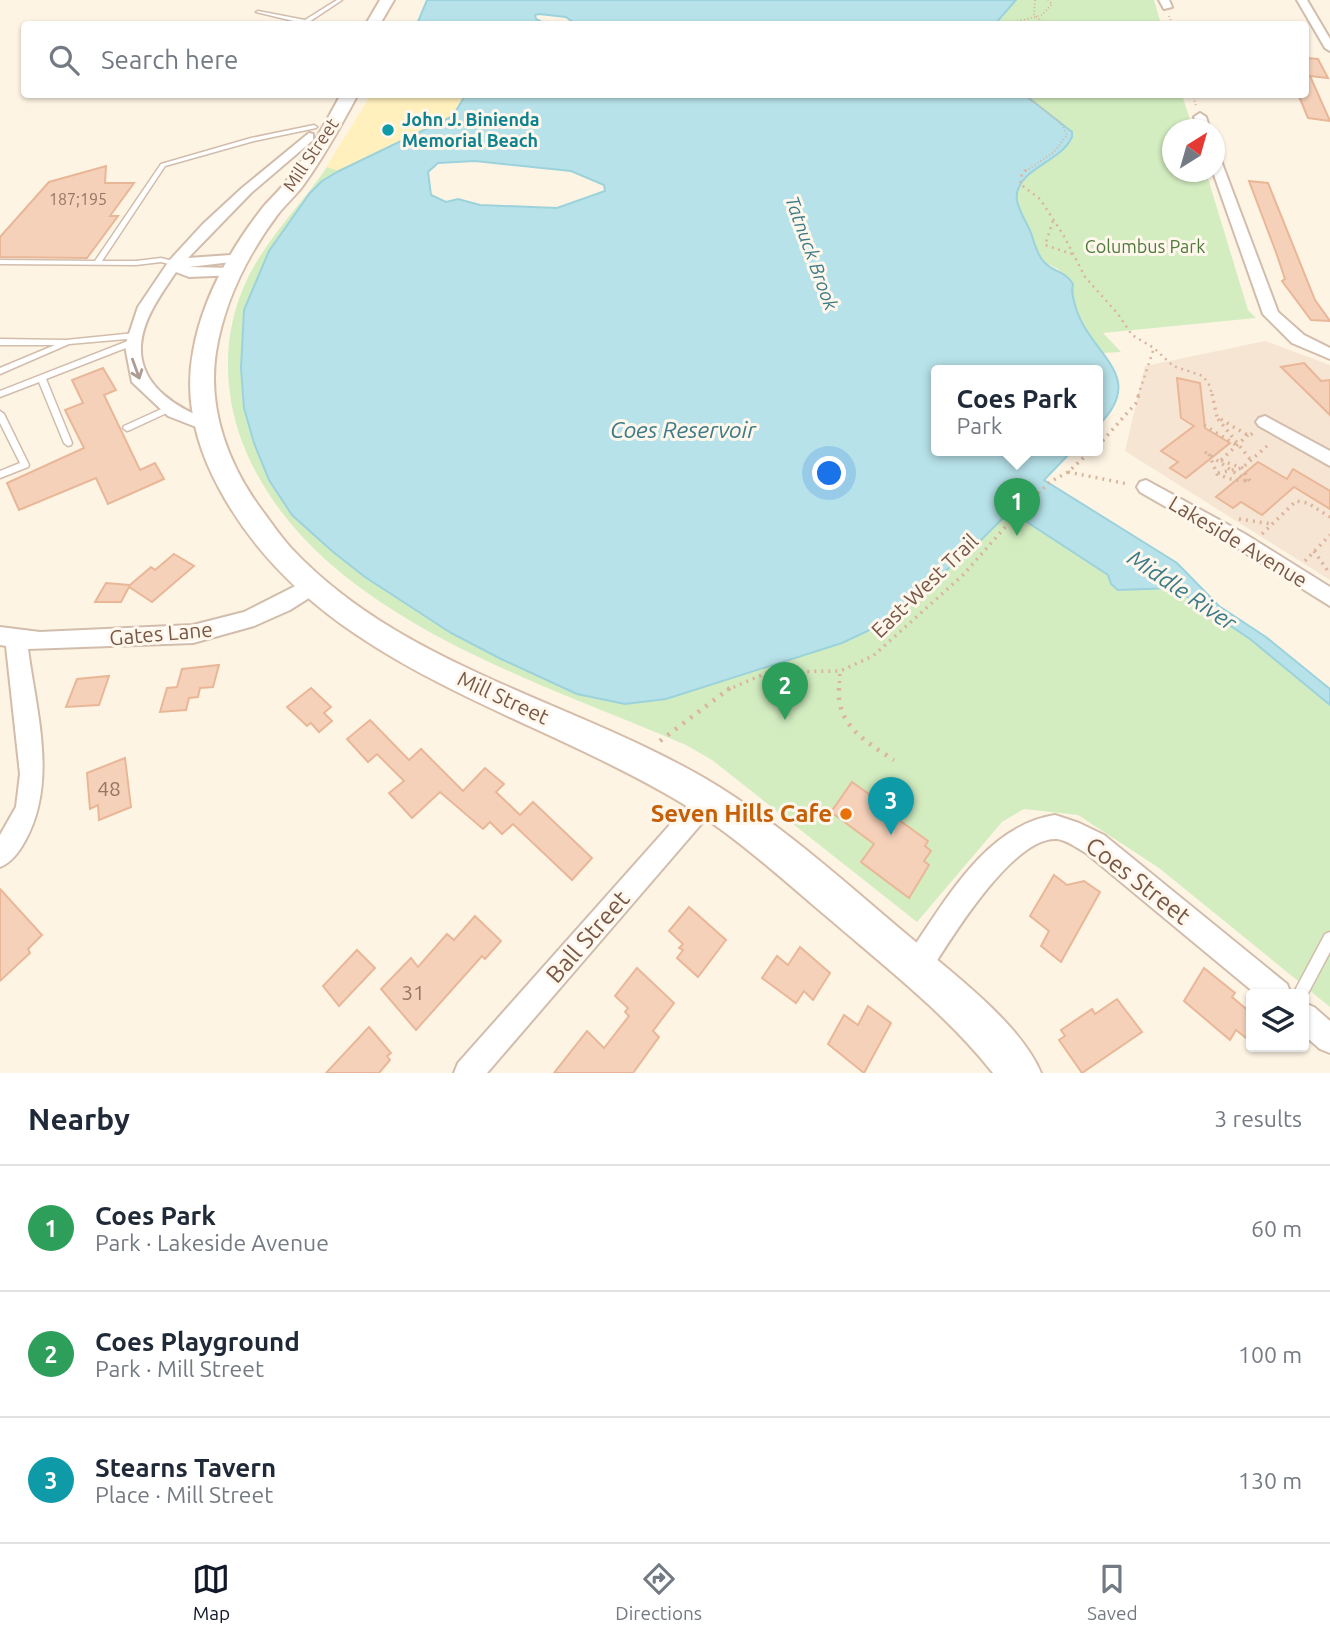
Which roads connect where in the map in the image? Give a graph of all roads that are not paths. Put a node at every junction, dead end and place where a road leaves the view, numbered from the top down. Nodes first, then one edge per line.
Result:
1 (340, 0) edge
2 (387, 0) edge
3 (401, 0) edge
4 (1302, 0) edge
5 (258, 12) dead end
6 (301, 21) edge
7 (308, 21) edge
8 (375, 21) edge
9 (390, 21) edge
10 (1330, 48) edge
11 (331, 98) edge
12 (347, 98) edge
13 (312, 132) junction
14 (1223, 182) edge
15 (268, 214) junction
16 (0, 262) edge
17 (97, 263) junction
18 (174, 264) junction
19 (237, 264) junction
20 (134, 339) junction
21 (0, 342) edge
22 (68, 342) junction
23 (1330, 354) edge
24 (0, 371) edge
25 (41, 378) junction
26 (0, 394) edge
27 (168, 408) junction
28 (0, 414) edge
29 (1265, 422) road end
30 (209, 426) junction
31 (127, 428) dead end
32 (68, 443) dead end
33 (1330, 459) edge
34 (0, 475) edge
35 (1146, 487) road end
36 (313, 585) junction
37 (1330, 598) edge
38 (8, 637) edge
39 (707, 800) junction
40 (0, 855) edge
41 (1330, 939) edge
42 (916, 968) junction
43 (1271, 989) edge
44 (1303, 989) edge
45 (1309, 1021) edge
46 (1330, 1039) edge
47 (468, 1073) edge
48 (1020, 1073) edge

1 - 7 lane
2 - 8 main road
3 - 9 main road
4 - 10 street
5 - 6 lane
11 - 13 main road, Mill Street
12 - 15 main road, Mill Street
13 - 15 main road, Mill Street
13 - 17 lane
13 - 18 street
14 - 23 street
15 - 19 main road, Mill Street
16 - 17 lane
17 - 18 lane
18 - 19 street
18 - 20 street
19 - 30 main road, Mill Street
20 - 22 lane
20 - 25 lane
20 -> 27 street
21 - 22 lane
22 - 24 lane
25 - 26 lane
25 - 32 lane
27 - 30 street
27 - 31 lane
28 - 34 lane
29 - 33 street
30 - 36 main road, Mill Street
35 - 37 street, Lakeside Avenue
36 - 38 street, Gates Lane
36 - 39 main road, Mill Street
38 - 40 street
39 - 42 main road, Mill Street
39 - 47 street, Ball Street
41 - 44 lane
42 - 43 street, Coes Street
42 - 48 main road, Mill Street
45 - 46 street

